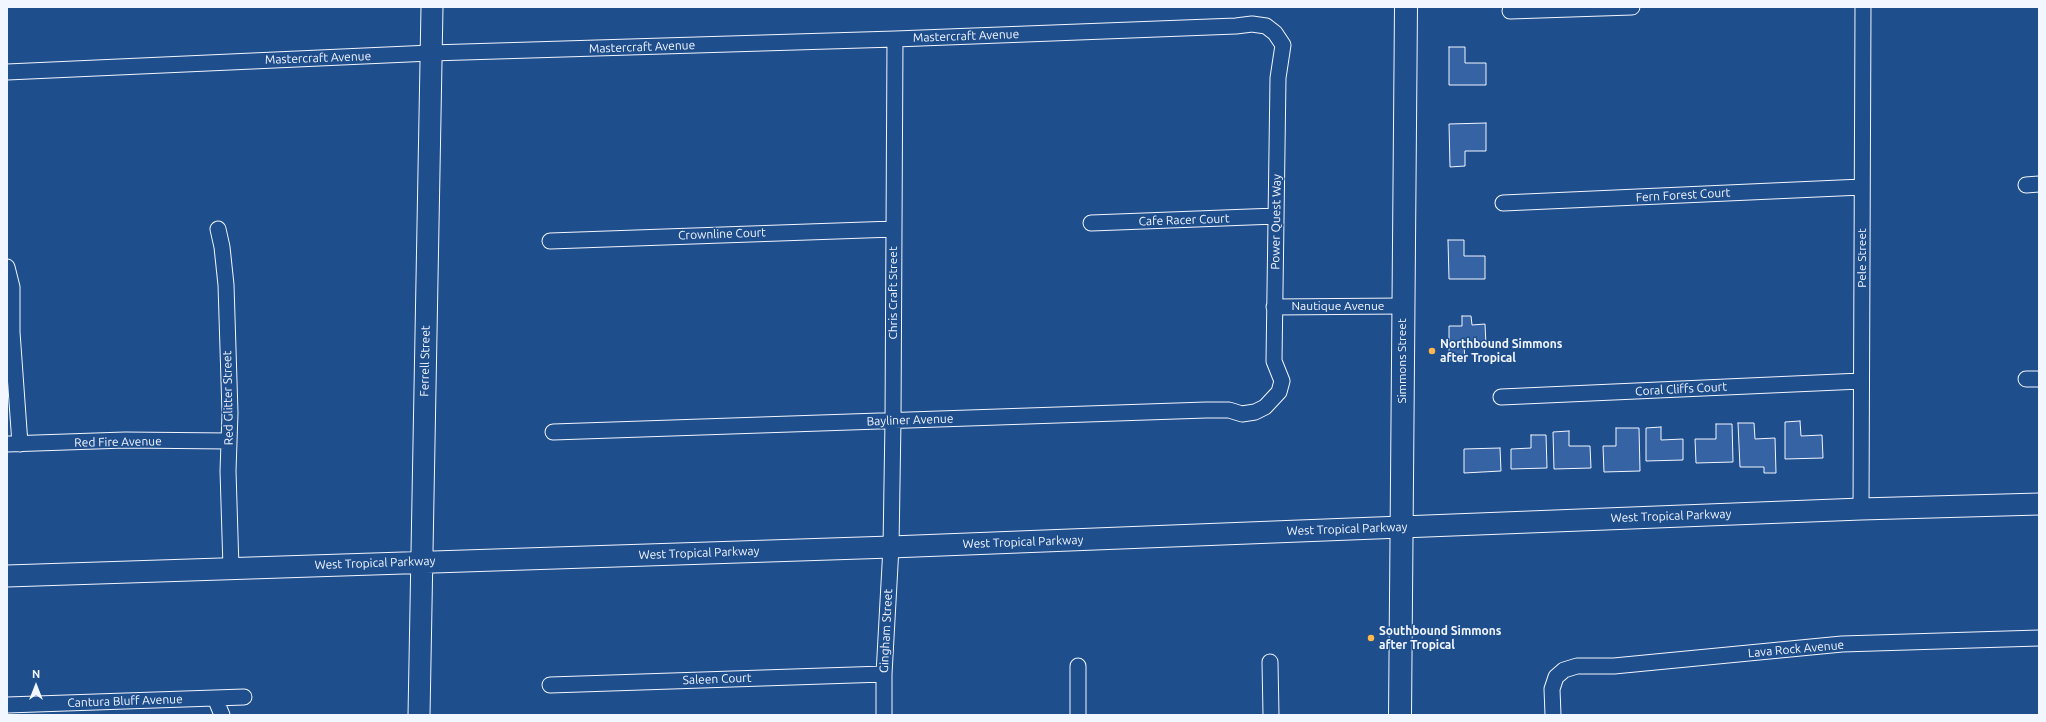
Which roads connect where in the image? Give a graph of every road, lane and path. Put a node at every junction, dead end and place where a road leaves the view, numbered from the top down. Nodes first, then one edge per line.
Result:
1 (432, 7) edge
2 (1406, 7) edge
3 (1632, 7) edge
4 (1863, 7) edge
5 (1510, 11) dead end
6 (1275, 33) joint
7 (895, 39) junction
8 (431, 54) junction
9 (7, 72) edge
10 (1862, 187) junction
11 (1503, 203) dead end
12 (1276, 216) junction
13 (1091, 223) dead end
14 (218, 229) dead end
15 (894, 229) junction
16 (550, 241) dead end
17 (7, 267) edge
18 (1402, 306) junction
19 (1274, 307) junction
20 (1861, 381) junction
21 (1502, 396) dead end
22 (1265, 407) joint
23 (893, 420) junction
24 (553, 432) dead end
25 (229, 441) junction
26 (14, 444) edge
27 (2039, 504) edge
28 (1861, 509) junction
29 (1401, 526) junction
30 (891, 547) junction
31 (421, 562) junction
32 (231, 568) junction
33 (7, 576) edge
34 (2039, 638) edge
35 (1270, 662) dead end
36 (1078, 666) dead end
37 (884, 674) junction
38 (550, 685) dead end
39 (244, 697) dead end
40 (215, 698) junction
41 (7, 705) edge
42 (222, 715) edge
43 (419, 715) edge
44 (884, 715) edge
45 (1078, 715) edge
46 (1271, 715) edge
47 (1400, 715) edge
48 (1554, 715) edge

1 - 8 main road, Ferrell Street
2 - 18 main road, Simmons Street
3 - 5 street
4 - 10 street, Pele Street
6 - 7 street, Mastercraft Avenue
6 - 12 street, Power Quest Way
7 - 8 street, Mastercraft Avenue
7 - 15 street, Chris Craft Street
8 - 9 street, Mastercraft Avenue
8 - 31 main road, Ferrell Street
10 - 11 street, Fern Forest Court
10 - 20 street, Pele Street
12 - 13 street, Cafe Racer Court
12 - 19 street, Power Quest Way
14 - 25 street, Red Glitter Street
15 - 16 street, Crownline Court
15 - 23 street, Chris Craft Street
17 - 26 street
18 - 19 street, Nautique Avenue
18 - 29 main road, Simmons Street
19 - 22 street, Power Quest Way
20 - 21 street, Coral Cliffs Court
20 - 28 street, Pele Street
22 - 23 street, Bayliner Avenue
23 - 24 street, Bayliner Avenue
23 - 30 street, Chris Craft Street
25 - 26 street, Red Fire Avenue
25 - 32 street, Red Glitter Street
27 - 28 main road, West Tropical Parkway
28 - 29 main road, West Tropical Parkway
29 - 30 main road, West Tropical Parkway
29 - 47 main road, Simmons Street
30 - 31 main road, West Tropical Parkway
30 - 37 street, Gingham Street
31 - 32 main road, West Tropical Parkway
31 - 43 main road, Ferrell Street
32 - 33 main road, West Tropical Parkway
34 - 48 street, Lava Rock Avenue
35 - 46 street
36 - 45 street
37 - 38 street, Saleen Court
37 - 44 street, Gingham Street
39 - 40 street, Cantura Bluff Avenue
40 - 41 street, Cantura Bluff Avenue
40 - 42 street

